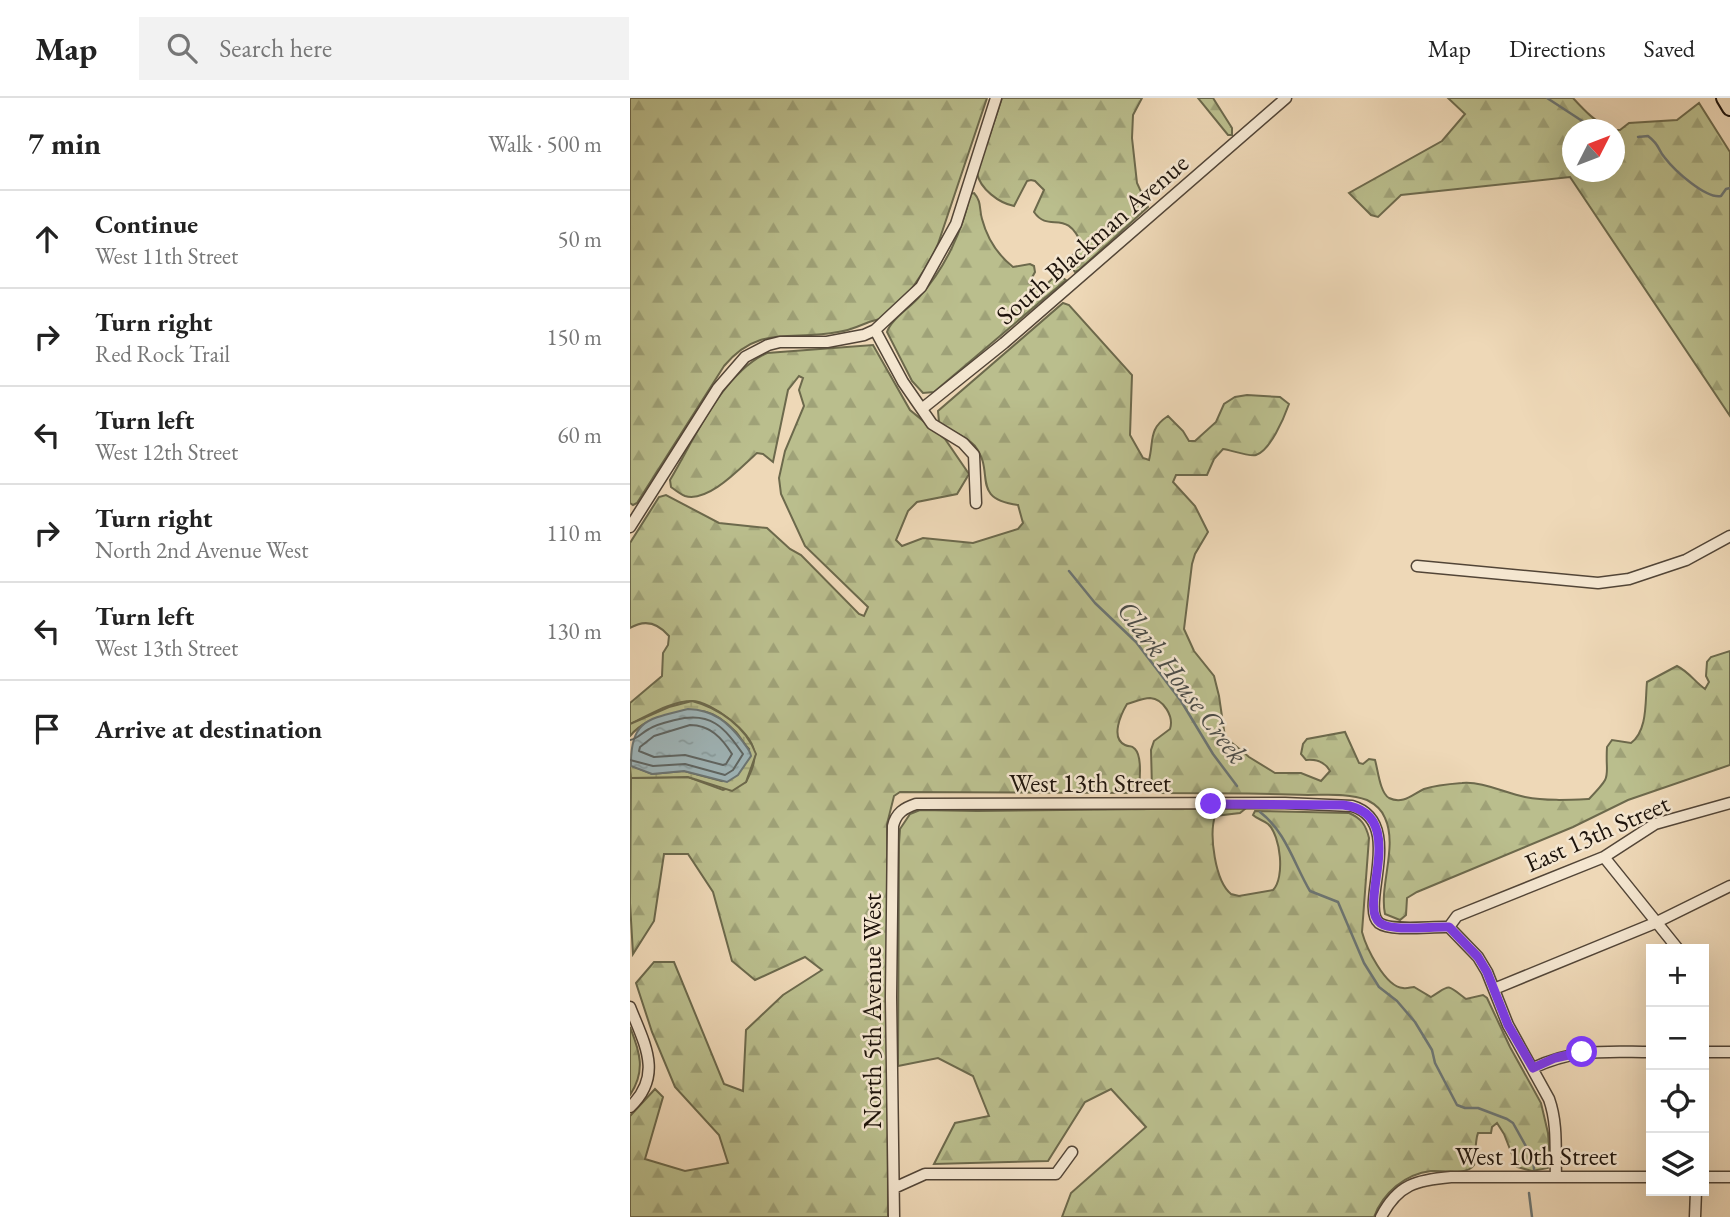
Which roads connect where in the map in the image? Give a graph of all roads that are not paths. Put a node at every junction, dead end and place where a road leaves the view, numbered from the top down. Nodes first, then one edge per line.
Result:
1 (996, 98) edge
2 (1286, 98) edge
3 (1724, 98) edge
4 (1730, 108) edge
5 (875, 330) junction
6 (923, 408) junction
7 (976, 503) dead end
8 (630, 527) edge
9 (1730, 536) edge
10 (1417, 566) dead end
11 (1730, 803) edge
12 (904, 808) joint
13 (1604, 857) junction
14 (1730, 886) edge
15 (1656, 923) junction
16 (1449, 927) junction
17 (1674, 944) edge
18 (1494, 989) junction
19 (630, 1007) edge
20 (1646, 1052) edge
21 (1709, 1052) edge
22 (1730, 1052) edge
23 (1533, 1068) junction
24 (630, 1107) edge
25 (1072, 1152) dead end
26 (1556, 1177) junction
27 (1646, 1177) edge
28 (1709, 1177) edge
29 (1730, 1177) edge
30 (894, 1188) junction
31 (1696, 1196) edge
32 (894, 1217) edge
33 (1381, 1217) edge
34 (1695, 1217) edge

1 - 5 street
2 - 6 street, South Blackman Avenue
3 - 4 highway
5 - 6 street
5 - 8 street
6 - 7 street
9 - 10 street
11 - 13 street, East 13th Street
12 - 16 street, West 13th Street
12 - 30 street, North 5th Avenue West
13 - 15 street
13 - 16 street, East 13th Street
14 - 15 street
15 - 17 street
15 - 18 street
16 - 18 street
18 - 23 street
19 - 24 street
20 - 23 street
21 - 22 street
23 - 26 street
25 - 30 street
26 - 27 street, West 10th Street
26 - 33 street, West 10th Street
28 - 29 street
30 - 32 street, North 5th Avenue West
31 - 34 street

